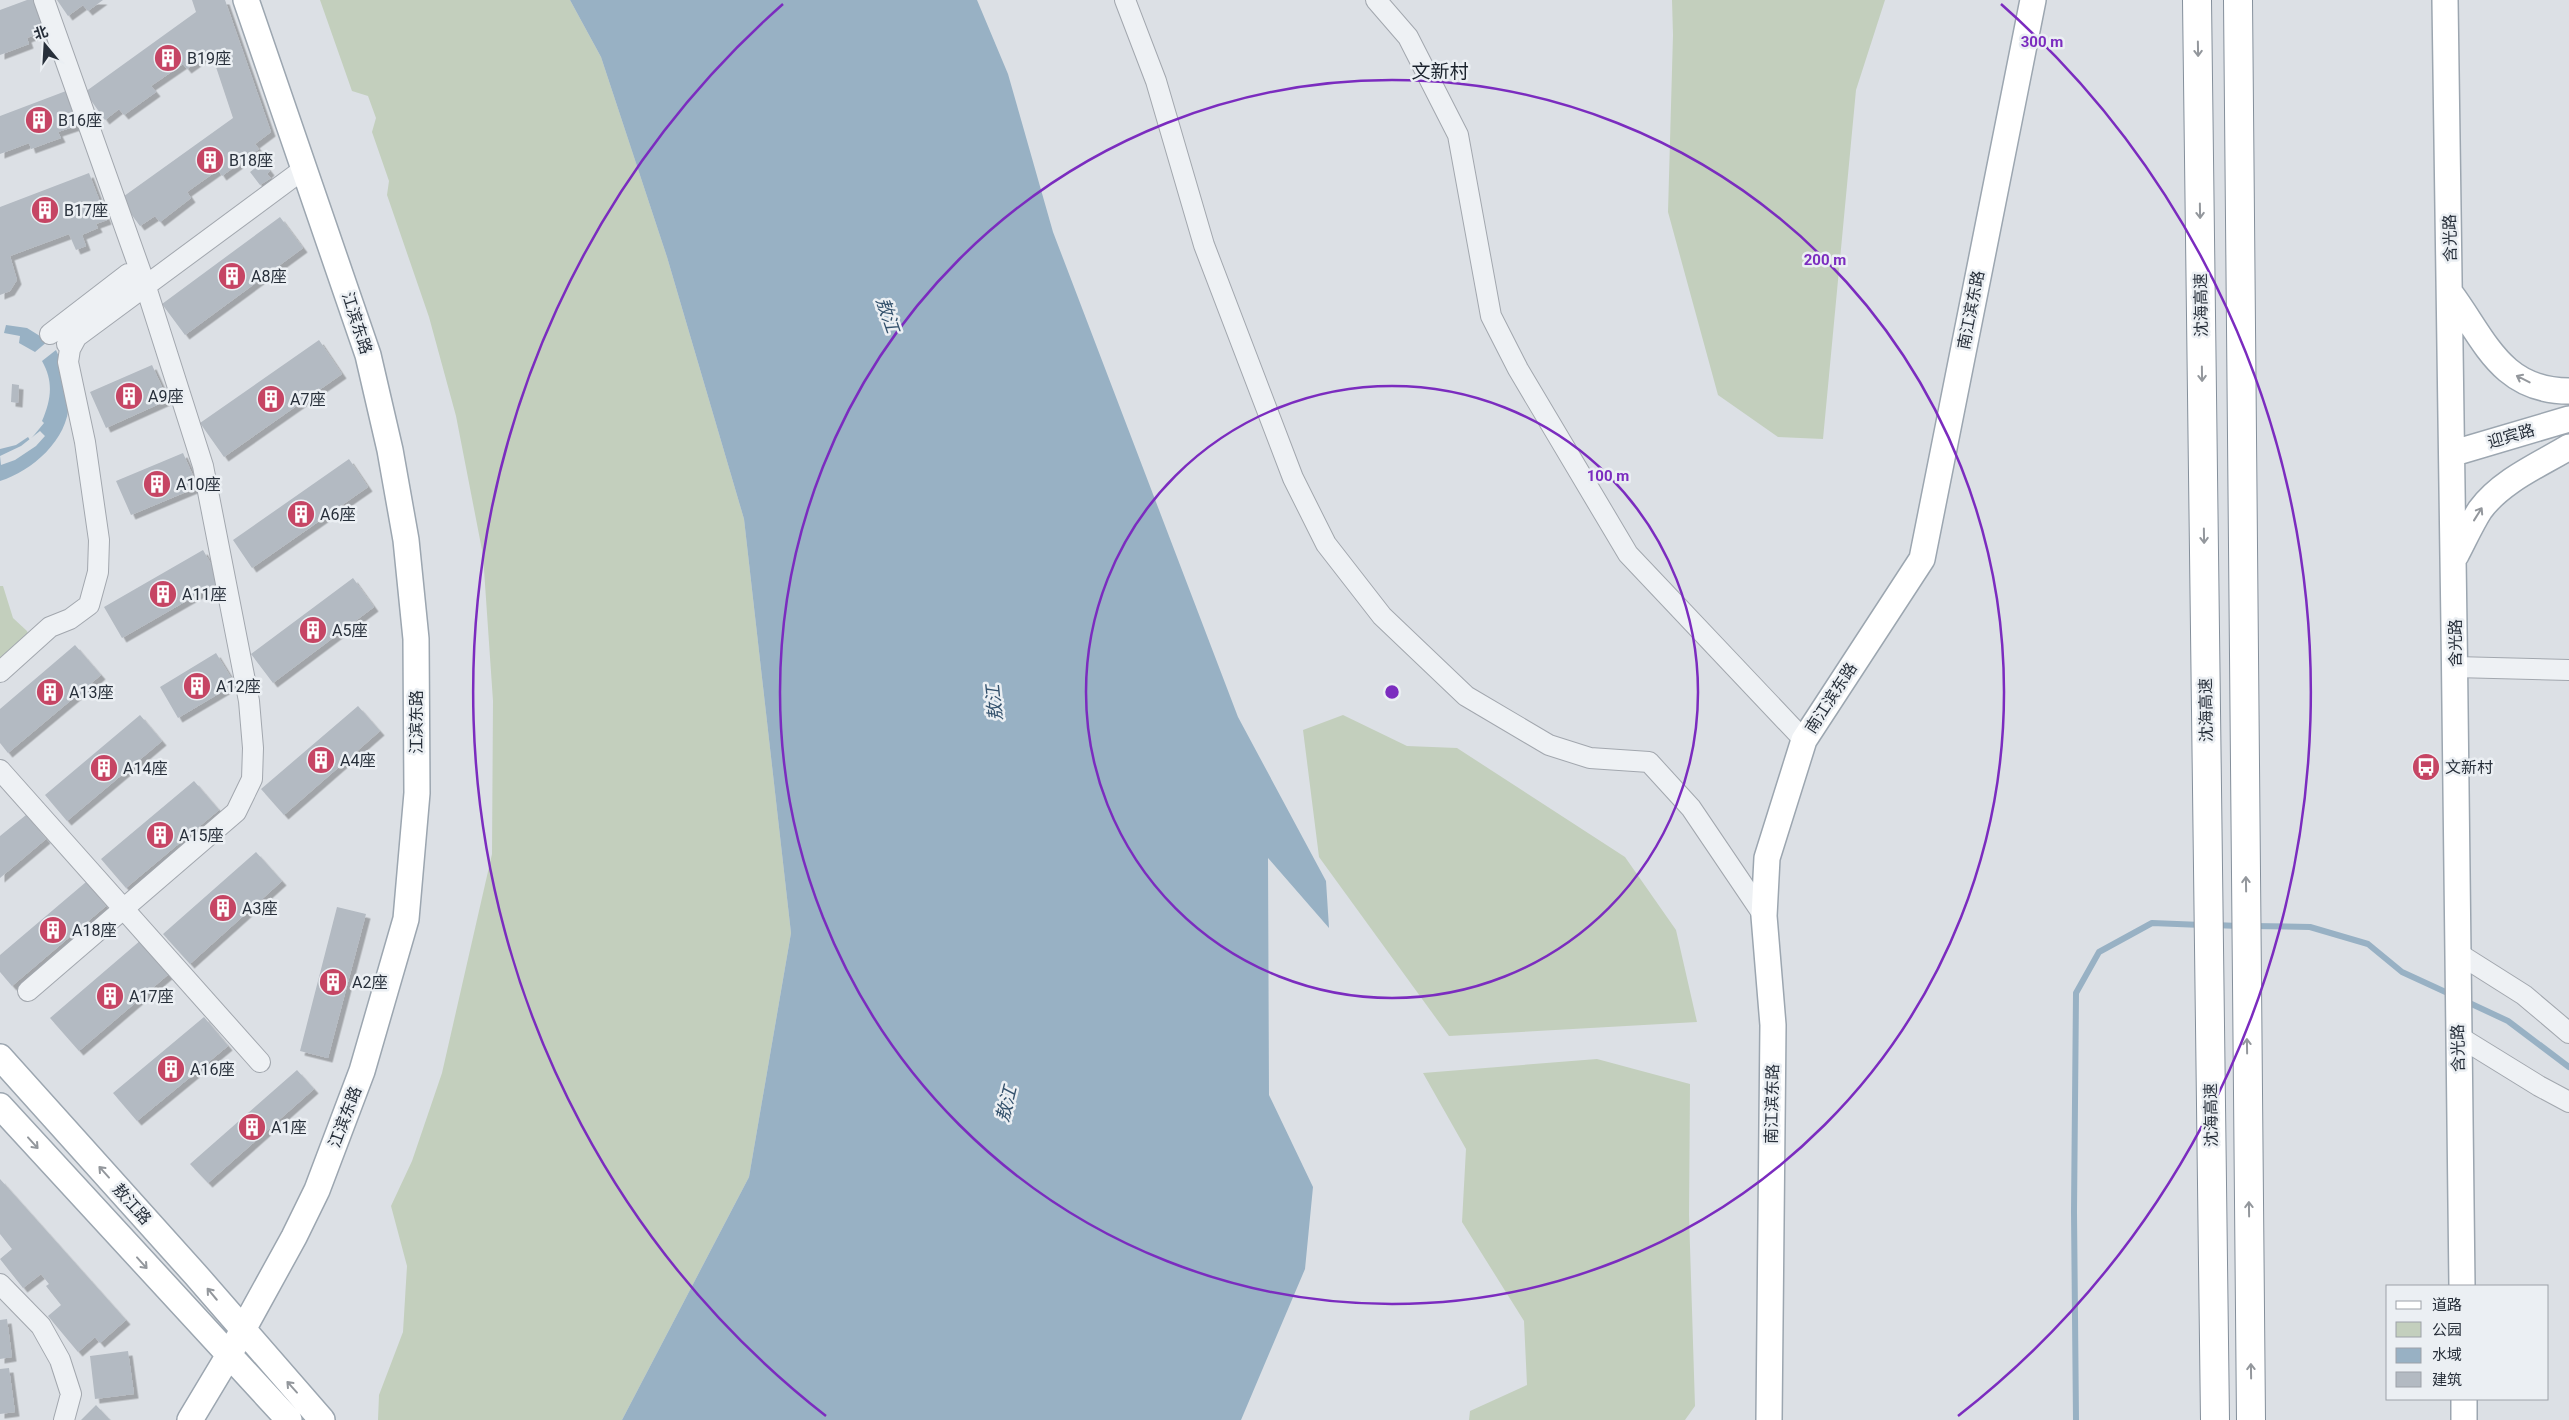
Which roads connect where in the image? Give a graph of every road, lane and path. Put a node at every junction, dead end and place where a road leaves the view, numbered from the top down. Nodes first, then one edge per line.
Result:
1 (44, 0) edge
2 (246, 0) edge
3 (1125, 0) edge
4 (1376, 0) edge
5 (2033, 0) edge
6 (2197, 0) edge
7 (2238, 0) edge
8 (2445, 0) edge
9 (305, 168) junction
10 (108, 218) dead end
11 (138, 275) junction
12 (2451, 294) junction
13 (77, 336) junction
14 (2569, 391) edge
15 (2569, 419) edge
16 (2569, 447) edge
17 (2454, 453) junction
18 (2454, 557) junction
19 (2455, 667) junction
20 (2569, 670) edge
21 (0, 672) edge
22 (1804, 740) junction
23 (0, 770) edge
24 (126, 909) junction
25 (1764, 916) junction
26 (2456, 960) junction
27 (28, 992) dead end
28 (2458, 1032) junction
29 (2569, 1033) edge
30 (0, 1057) edge
31 (260, 1062) dead end
32 (2569, 1102) edge
33 (0, 1106) edge
34 (0, 1284) edge
35 (2462, 1285) edge
36 (243, 1331) junction
37 (230, 1355) junction
38 (2464, 1400) edge
39 (64, 1420) edge
40 (190, 1420) edge
41 (289, 1420) edge
42 (322, 1420) edge
43 (1769, 1420) edge
44 (2215, 1420) edge
45 (2251, 1420) edge
46 (2464, 1420) edge

1 - 11 street
2 - 9 main road, 江滨东路
3 - 25 street
4 - 22 street
5 - 22 main road, 南江滨东路
6 -> 44 highway, 沈海高速
45 -> 7 highway
8 - 12 main road, 含光路
9 - 11 street
9 - 36 main road, 江滨东路
10 - 11 street
11 - 13 street
11 - 13 street
11 - 24 street
14 -> 12 main road
12 - 17 main road, 含光路
13 - 21 street
15 - 17 main road, 迎宾路
18 -> 16 main road
17 - 18 main road, 含光路
18 - 19 main road, 含光路
19 - 20 street
19 - 26 main road, 含光路
22 - 25 main road, 南江滨东路
23 - 24 street
24 - 27 street
24 - 31 street
25 - 43 main road, 南江滨东路
26 - 28 main road, 含光路
26 - 29 street
28 - 32 street
28 - 35 main road, 含光路
36 -> 30 main road, 敖江路
33 -> 37 main road, 敖江路
34 - 39 street
36 - 37 main road, 江滨东路
42 -> 36 main road, 敖江路
37 - 40 main road, 江滨东路
37 - 41 main road, 敖江路
38 - 46 main road

